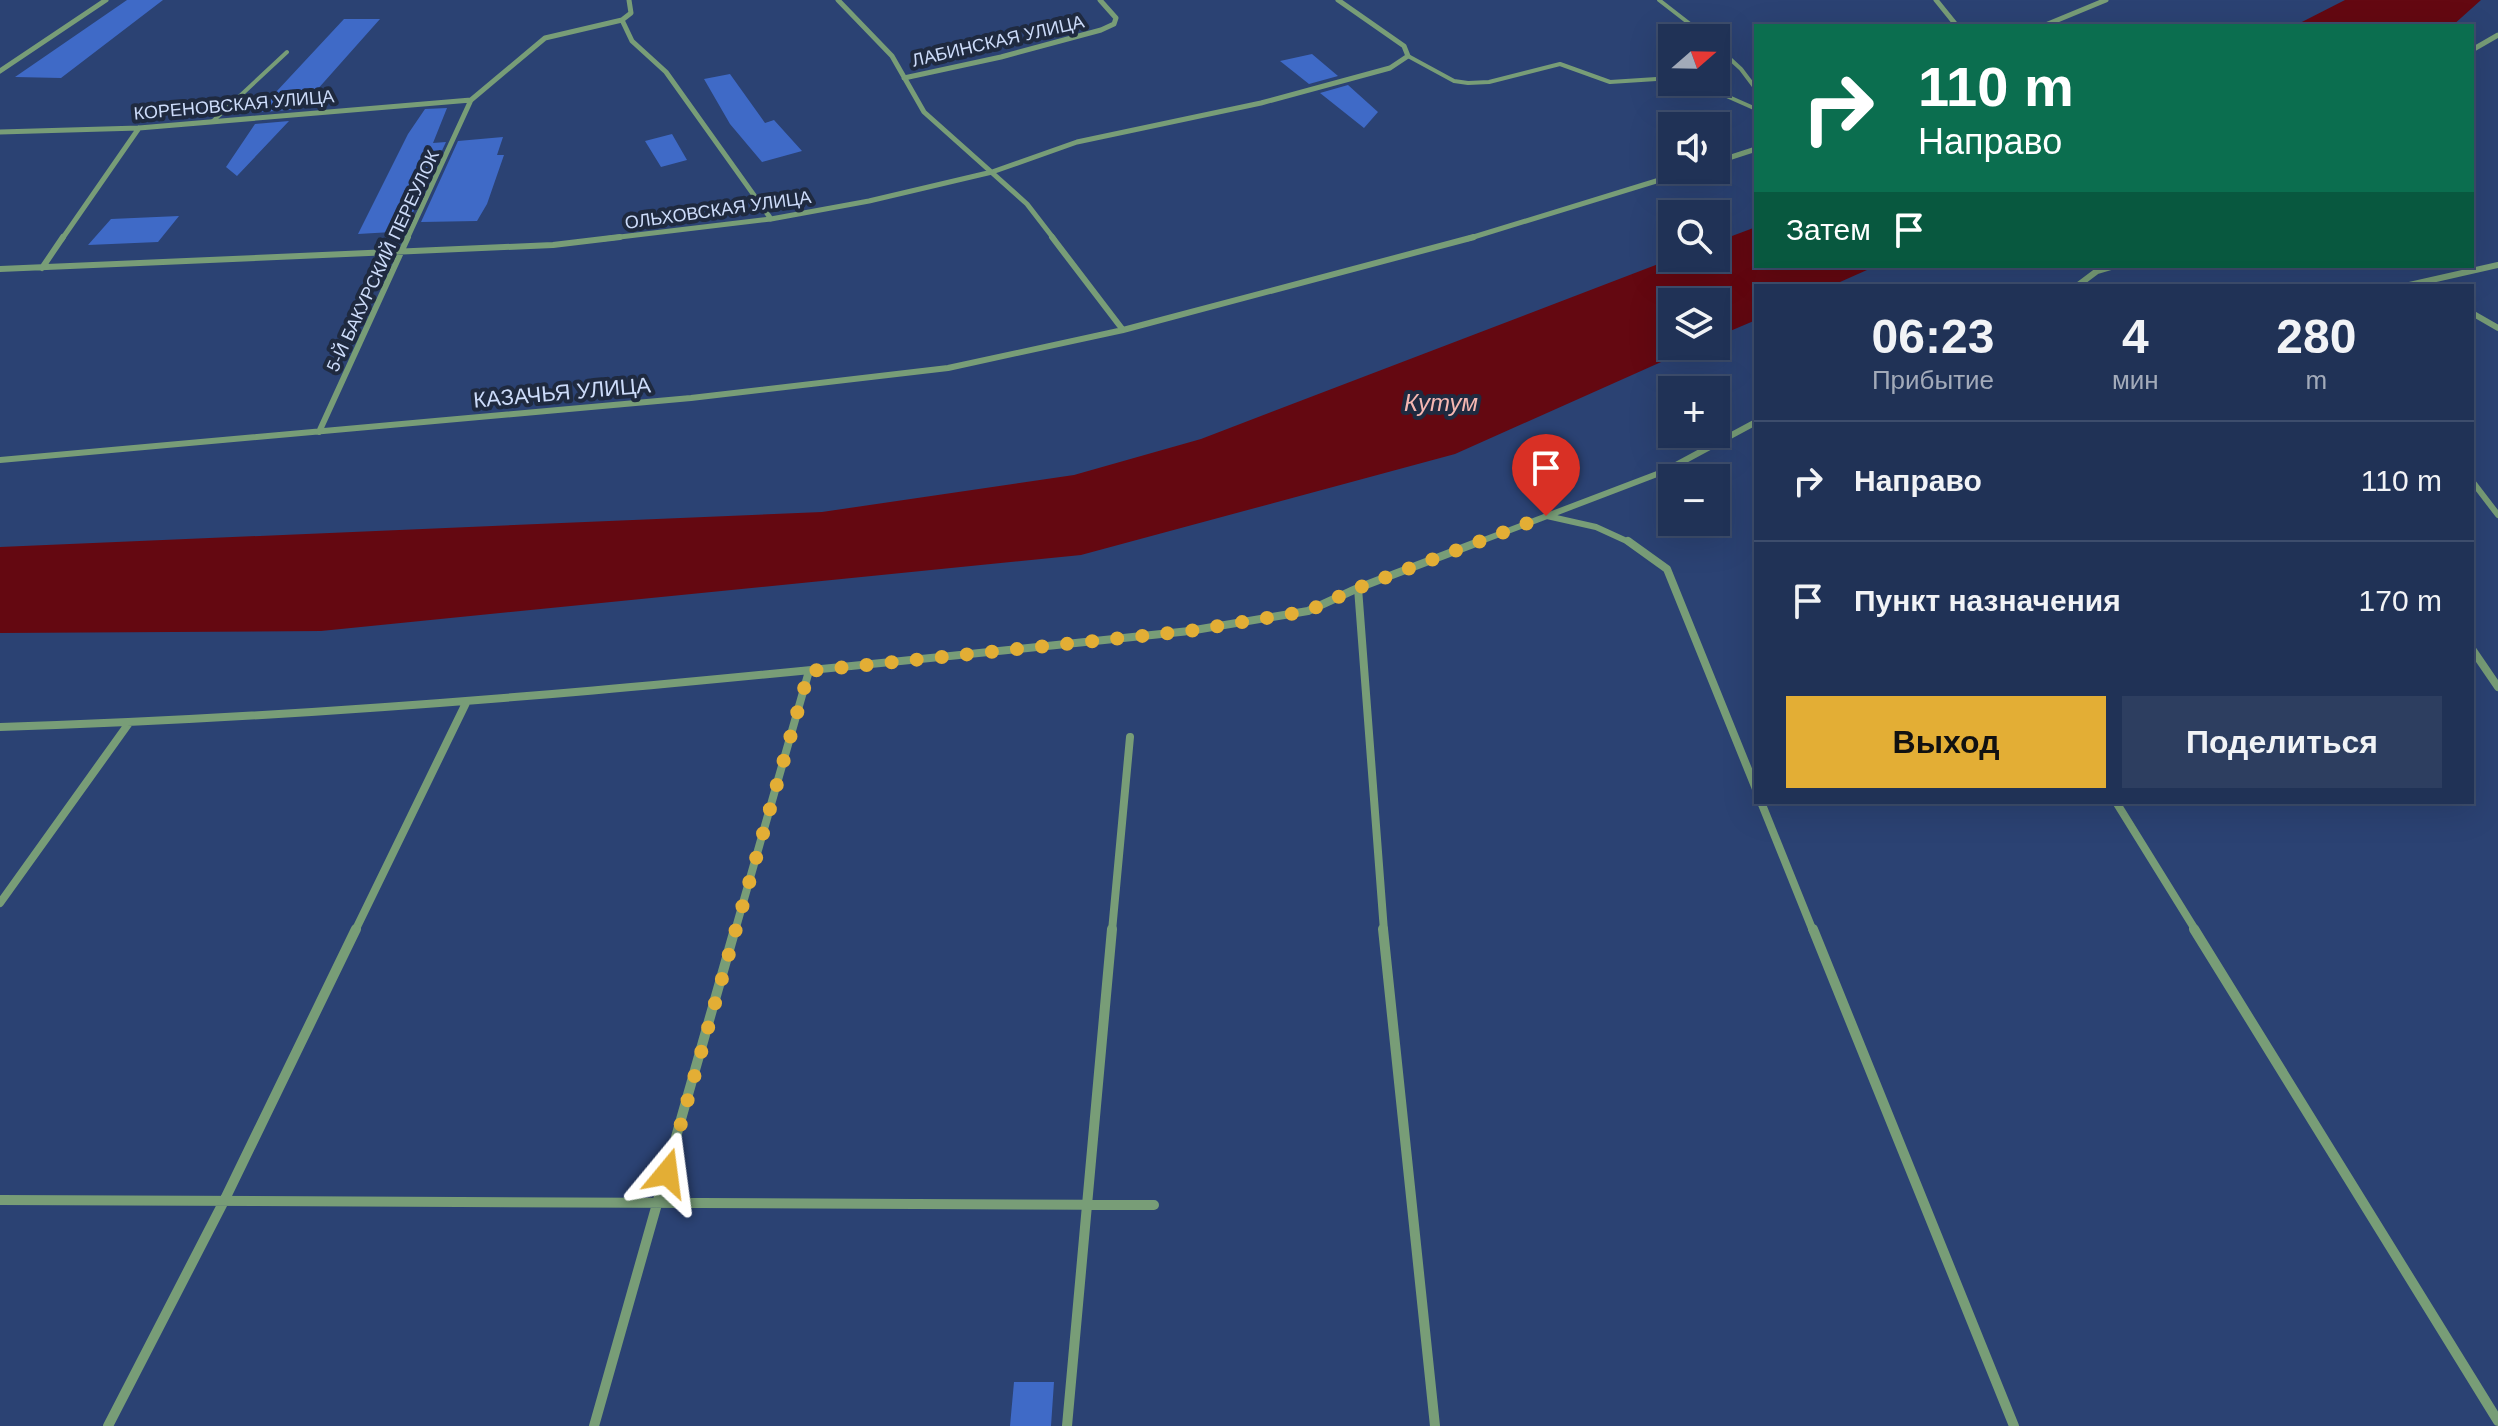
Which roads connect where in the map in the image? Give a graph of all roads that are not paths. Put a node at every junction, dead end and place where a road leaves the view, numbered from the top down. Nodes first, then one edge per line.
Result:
1 (106, 0) edge
2 (629, 0) edge
3 (838, 0) edge
4 (1100, 0) edge
5 (1338, 0) edge
6 (1659, 0) edge
7 (1936, 0) edge
8 (2106, 0) edge
9 (622, 20) junction
10 (1690, 24) edge
11 (1955, 24) edge
12 (2048, 24) edge
13 (2498, 35) edge
14 (2474, 49) edge
15 (287, 52) dead end
16 (1408, 56) junction
17 (1730, 59) edge
18 (0, 71) edge
19 (904, 78) junction
20 (1658, 79) edge
21 (1754, 86) edge
22 (1727, 96) edge
23 (471, 100) junction
24 (1754, 108) edge
25 (213, 121) junction
26 (139, 128) junction
27 (0, 132) edge
28 (1754, 150) edge
29 (1730, 157) edge
30 (992, 172) junction
31 (1658, 181) edge
32 (771, 219) junction
33 (404, 252) junction
34 (2498, 265) edge
35 (42, 268) junction
36 (2107, 268) edge
37 (0, 269) edge
38 (2080, 284) edge
39 (2422, 284) edge
40 (2474, 314) edge
41 (2498, 328) edge
42 (1123, 330) junction
43 (1754, 423) edge
44 (319, 432) junction
45 (0, 460) edge
46 (2474, 484) edge
47 (2498, 515) edge
48 (1546, 516) junction
49 (1358, 588) junction
50 (2474, 652) edge
51 (809, 671) junction
52 (2498, 687) edge
53 (466, 703) junction
54 (129, 723) junction
55 (0, 727) edge
56 (1130, 737) dead end
57 (1754, 784) edge
58 (1762, 804) edge
59 (2117, 804) edge
60 (0, 903) edge
61 (0, 1200) edge
62 (224, 1201) junction
63 (659, 1203) junction
64 (1088, 1205) junction
65 (1154, 1205) dead end
66 (2498, 1421) edge
67 (108, 1426) edge
68 (594, 1426) edge
69 (1067, 1426) edge
70 (1435, 1426) edge
71 (2014, 1426) edge

1 - 18 street
2 - 9 street
3 - 19 street
4 - 19 street, ЛАБИНСКАЯ УЛИЦА
5 - 16 street
6 - 10 lane
7 - 11 street
8 - 12 street
9 - 23 street
9 - 32 street
13 - 14 street
15 - 25 lane
16 - 20 lane
16 - 30 street, ОЛЬХОВСКАЯ УЛИЦА
17 - 21 lane
19 - 30 street
22 - 24 lane
23 - 25 street, КОРЕНОВСКАЯ УЛИЦА
23 - 33 street, 5-Й БАКУРСКИЙ ПЕРЕУЛОК
25 - 26 street, КОРЕНОВСКАЯ УЛИЦА
26 - 27 street, КОРЕНОВСКАЯ УЛИЦА
26 - 35 street
28 - 29 street
30 - 32 street, ОЛЬХОВСКАЯ УЛИЦА
30 - 42 street
31 - 42 street, КАЗАЧЬЯ УЛИЦА
32 - 33 street, ОЛЬХОВСКАЯ УЛИЦА
33 - 35 street, ОЛЬХОВСКАЯ УЛИЦА
33 - 44 street, 5-Й БАКУРСКИЙ ПЕРЕУЛОК
34 - 39 street
35 - 37 street, ОЛЬХОВСКАЯ УЛИЦА
36 - 38 street
40 - 41 street
42 - 44 street, КАЗАЧЬЯ УЛИЦА
43 - 48 street
44 - 45 street, КАЗАЧЬЯ УЛИЦА
46 - 47 street
48 - 49 street
48 - 57 street
49 - 51 street
49 - 70 street
50 - 52 street
51 - 53 street
51 - 63 street
53 - 54 street
53 - 62 street
54 - 55 street
54 - 60 street
56 - 64 street
58 - 71 street
59 - 66 street
61 - 62 street
62 - 63 street
62 - 67 street
63 - 64 street
63 - 68 street
64 - 65 street
64 - 69 street

